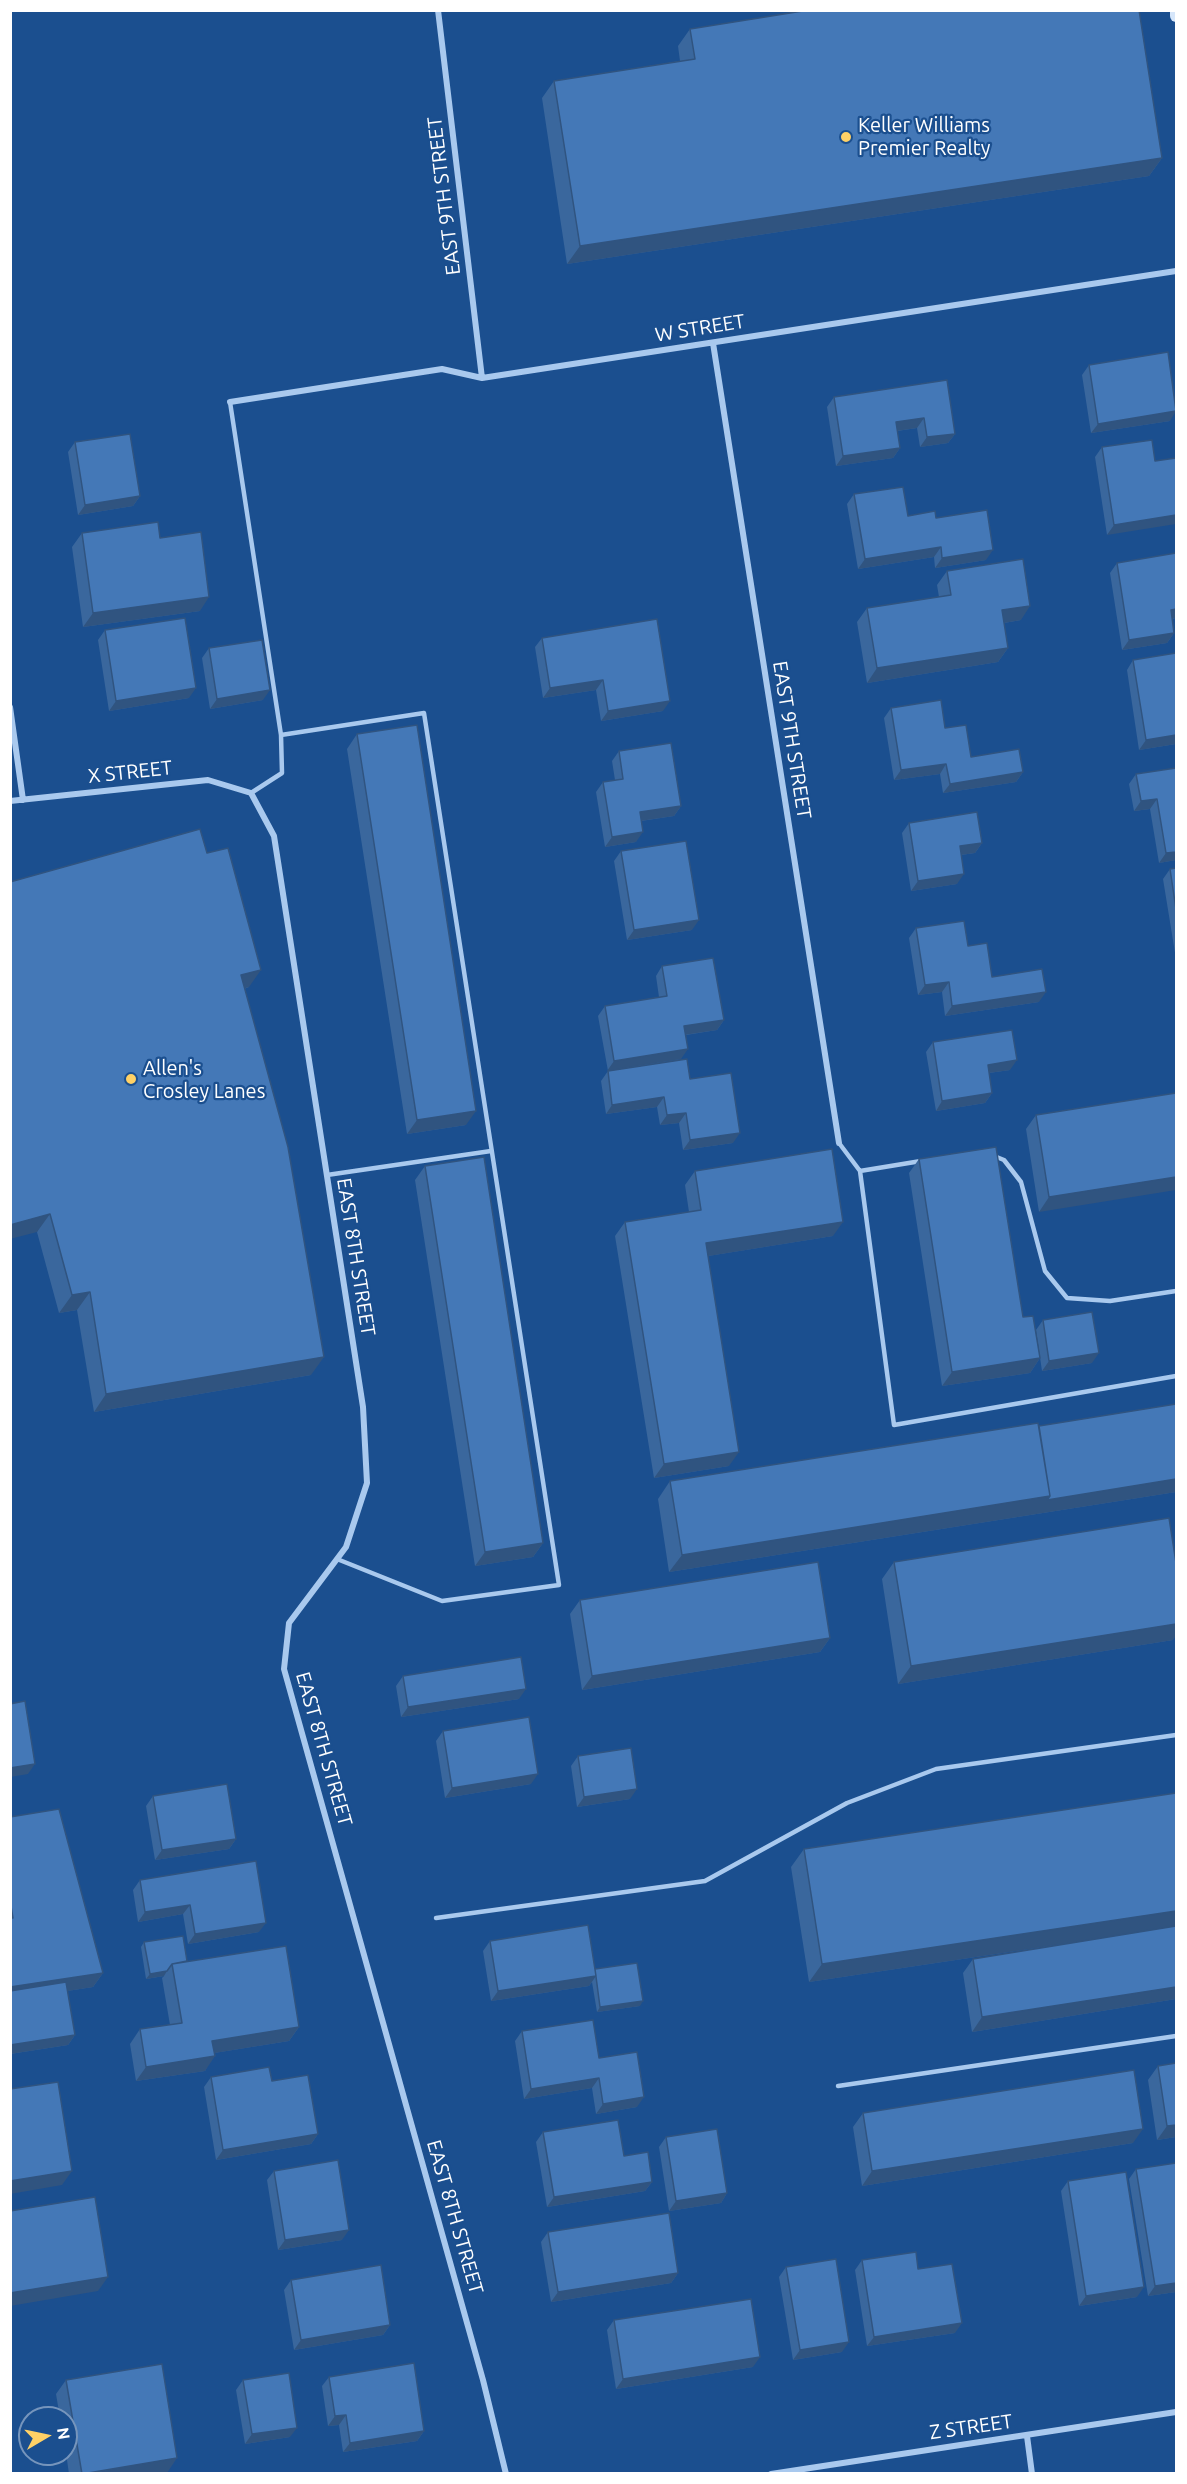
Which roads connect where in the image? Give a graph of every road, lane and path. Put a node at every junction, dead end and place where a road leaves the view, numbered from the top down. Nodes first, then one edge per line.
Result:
1 (438, 10) edge
2 (1176, 10) edge
3 (1176, 16) edge
4 (1176, 271) edge
5 (713, 343) junction
6 (482, 378) junction
7 (230, 402) joint
8 (10, 707) edge
9 (281, 735) junction
10 (251, 794) junction
11 (23, 800) junction
12 (10, 801) edge
13 (839, 1143) joint
14 (491, 1151) junction
15 (983, 1152) edge
16 (927, 1160) edge
17 (860, 1171) junction
18 (327, 1175) junction
19 (1176, 1291) edge
20 (1176, 1376) edge
21 (337, 1559) junction
22 (1176, 1735) edge
23 (436, 1918) dead end
24 (1176, 2036) edge
25 (838, 2086) dead end
26 (1176, 2412) edge
27 (1027, 2436) junction
28 (506, 2474) edge
29 (771, 2474) edge
30 (1032, 2474) edge

1 - 6 street, EAST 9TH STREET
2 - 3 main road
4 - 5 street, W STREET
5 - 6 street, W STREET
5 - 13 street, EAST 9TH STREET
6 - 7 street, W STREET
7 - 9 lane
8 - 11 street
9 - 10 lane
9 - 14 lane
10 - 11 street, X STREET
10 - 18 street, EAST 8TH STREET
11 - 12 street, X STREET
13 - 17 lane
14 - 18 lane
14 - 21 lane
15 - 19 lane
16 - 17 lane
17 - 20 lane
18 - 21 street, EAST 8TH STREET
21 - 28 street, EAST 8TH STREET
22 - 23 lane
24 - 25 lane
26 - 27 street, Z STREET
27 - 29 street, Z STREET
27 - 30 street

